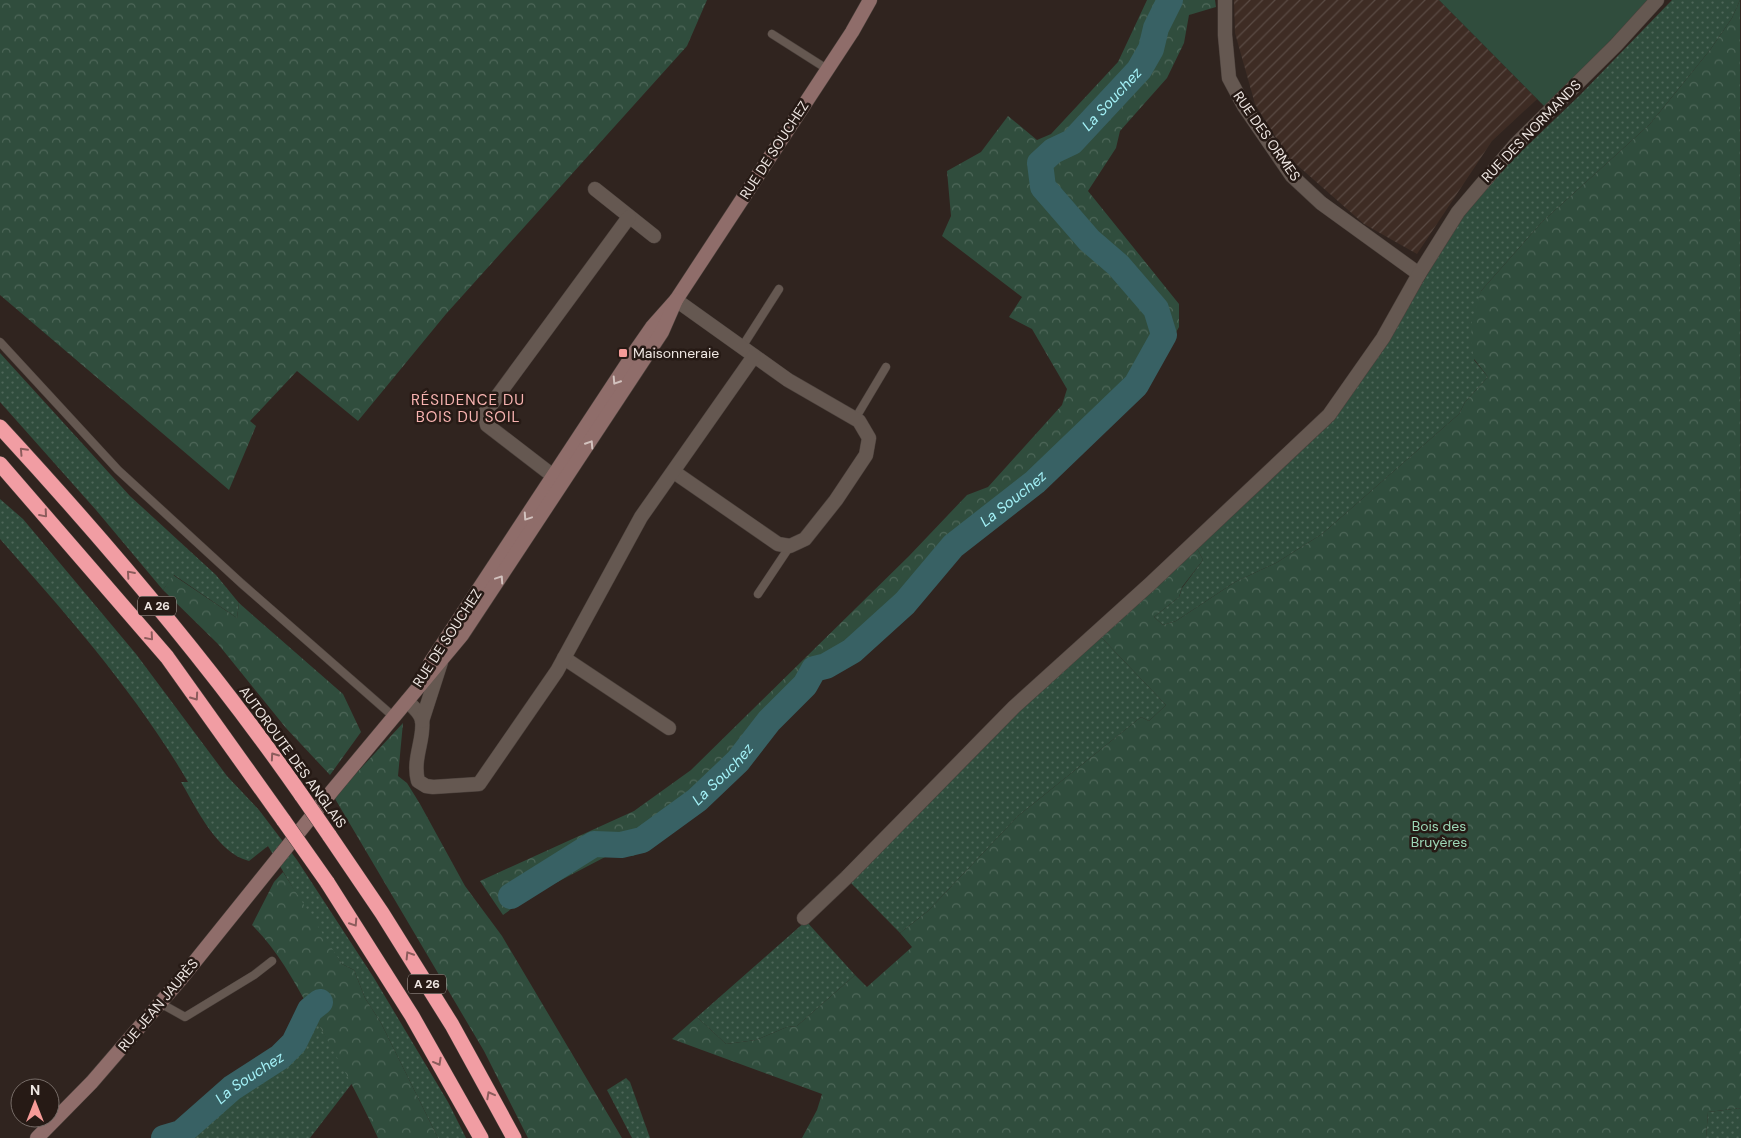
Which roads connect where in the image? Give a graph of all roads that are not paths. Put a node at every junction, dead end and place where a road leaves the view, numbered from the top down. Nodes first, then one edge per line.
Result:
1 (870, 0) edge
2 (1225, 0) edge
3 (1657, 0) edge
4 (772, 34) dead end
5 (827, 69) junction
6 (595, 189) dead end
7 (629, 217) junction
8 (654, 236) dead end
9 (1419, 274) junction
10 (779, 289) dead end
11 (676, 300) junction
12 (0, 342) edge
13 (742, 348) junction
14 (754, 356) junction
15 (886, 367) dead end
16 (855, 419) junction
17 (0, 427) edge
18 (0, 464) edge
19 (674, 472) junction
20 (559, 480) junction
21 (790, 546) junction
22 (758, 594) dead end
23 (564, 658) junction
24 (441, 662) junction
25 (407, 701) junction
26 (394, 718) junction
27 (422, 721) junction
28 (669, 728) dead end
29 (804, 918) dead end
30 (272, 961) dead end
31 (160, 1003) junction
32 (37, 1138) edge
33 (481, 1138) edge
34 (514, 1138) edge

1 - 5 main road, RUE DE SOUCHEZ
2 - 9 street, RUE DES ORMES
3 - 9 street, RUE DES NORMANDS
4 - 5 lane
5 - 11 main road, RUE DE SOUCHEZ
6 - 7 street
7 - 8 street
7 - 20 street
9 - 29 street, RUE DES NORMANDS
10 - 13 lane
11 - 13 street
11 - 20 main road, RUE DE SOUCHEZ
12 - 26 lane
13 - 14 street
14 - 16 street
14 - 19 street
15 - 16 lane
16 - 21 street
34 -> 17 highway, AUTOROUTE DES ANGLAIS / A 26, bridge
18 -> 33 highway, A 26, bridge
19 - 21 street
19 - 23 street
24 -> 20 main road, RUE DE SOUCHEZ
20 -> 25 main road, RUE DE SOUCHEZ
21 - 22 lane
23 - 27 street
23 - 28 street
24 - 25 main road, RUE DE SOUCHEZ
24 - 27 street
25 - 26 main road, RUE JEAN JAURÈS
25 - 27 street
26 - 31 main road, RUE JEAN JAURÈS
30 - 31 lane
31 - 32 main road, RUE JEAN JAURÈS

